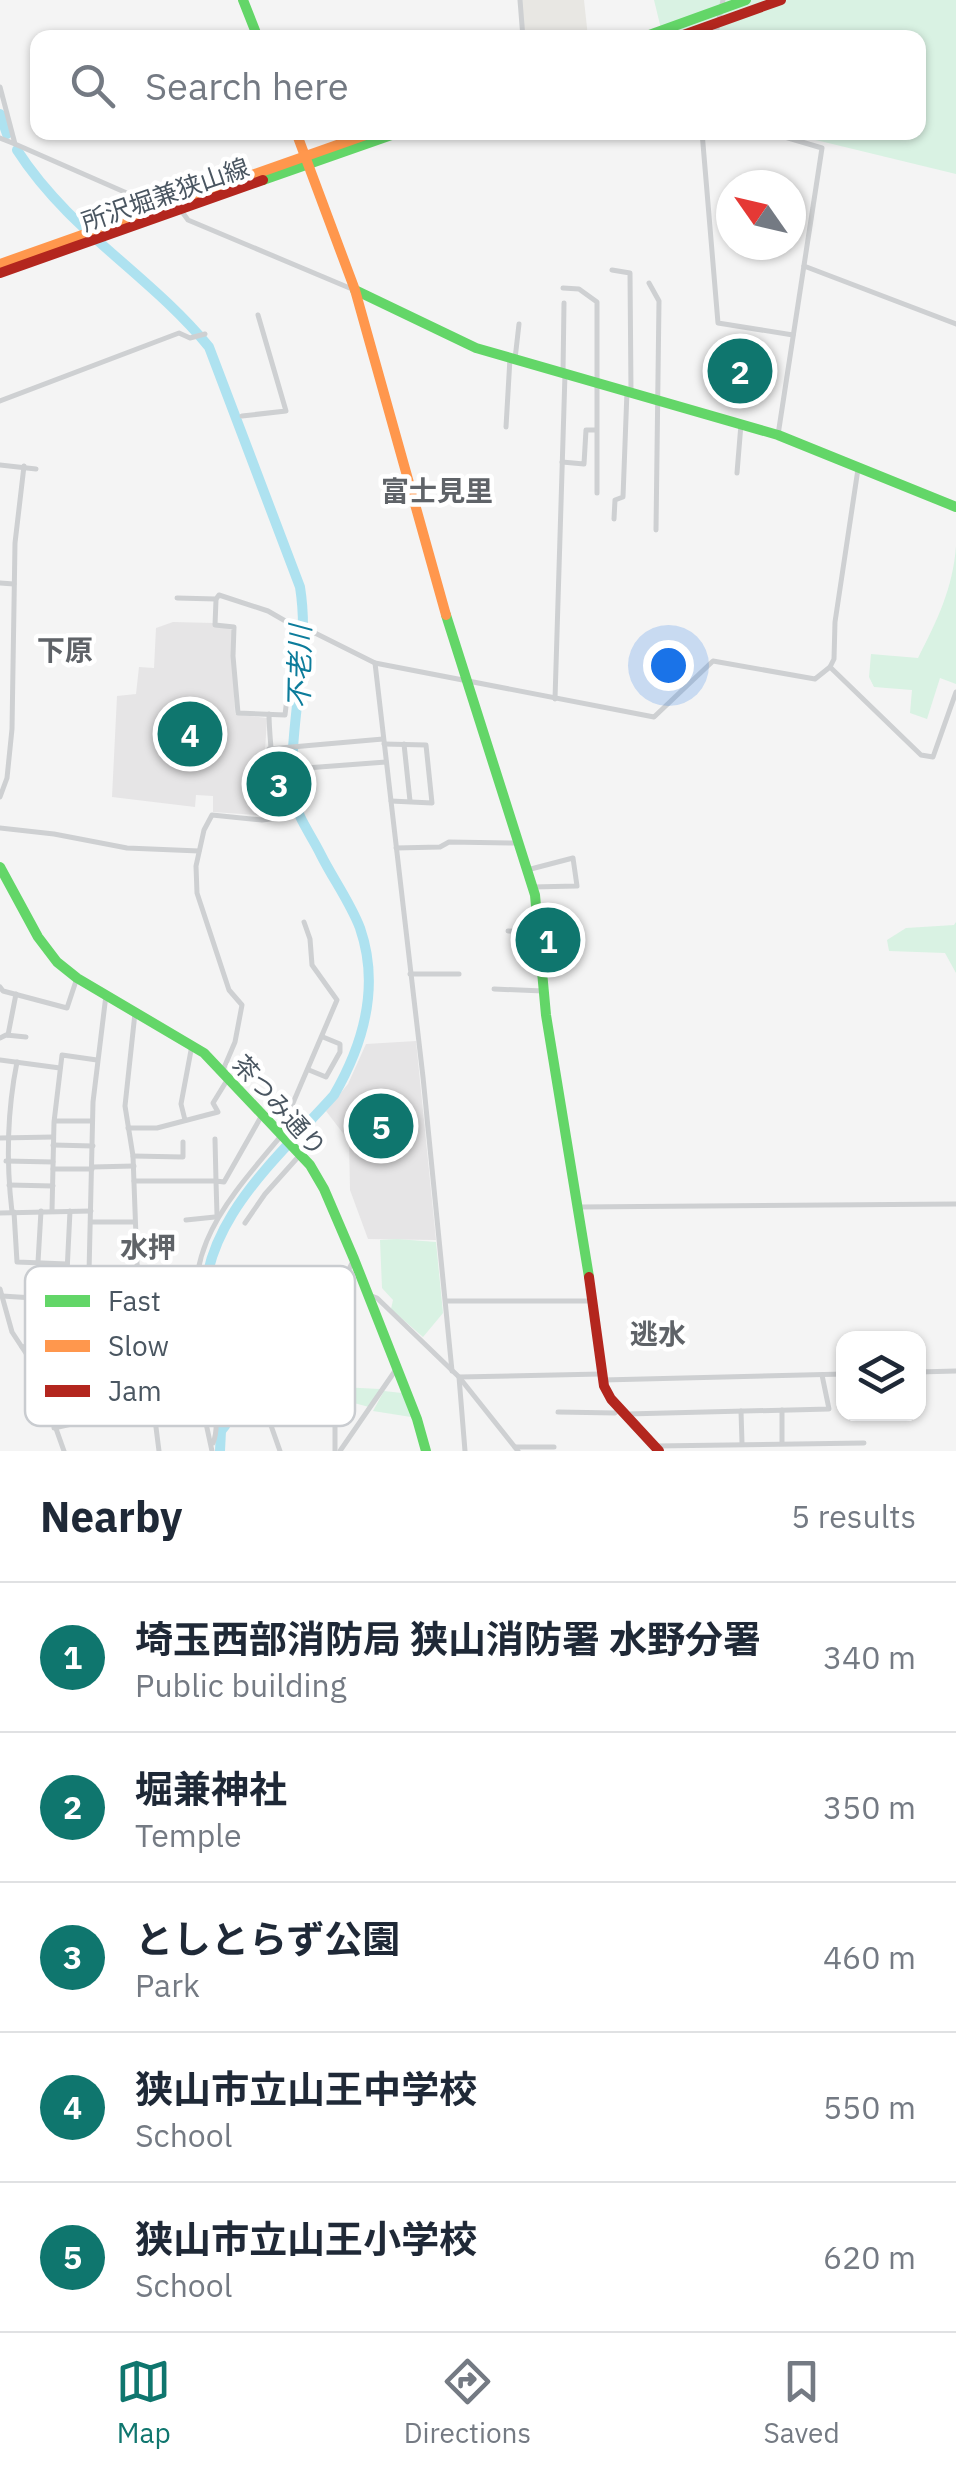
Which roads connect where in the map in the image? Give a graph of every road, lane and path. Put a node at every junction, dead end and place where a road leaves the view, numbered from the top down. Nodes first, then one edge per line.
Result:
1 (244, 0) edge
2 (520, 0) edge
3 (746, 0) edge
4 (781, 0) edge
5 (723, 4) edge
6 (719, 22) junction
7 (255, 30) edge
8 (522, 30) edge
9 (661, 30) edge
10 (697, 30) edge
11 (717, 30) edge
12 (0, 87) edge
13 (0, 138) edge
14 (299, 140) edge
15 (355, 140) edge
16 (374, 140) edge
17 (703, 140) edge
18 (795, 140) edge
19 (16, 144) junction
20 (306, 161) junction
21 (180, 209) junction
22 (153, 211) junction
23 (100, 233) junction
24 (86, 238) junction
25 (0, 264) edge
26 (804, 266) junction
27 (612, 270) dead end
28 (0, 273) edge
29 (648, 283) dead end
30 (563, 288) dead end
31 (355, 290) junction
32 (564, 303) dead end
33 (258, 314) dead end
34 (518, 324) dead end
35 (956, 324) edge
36 (205, 334) dead end
37 (794, 335) junction
38 (512, 358) junction
39 (564, 373) junction
40 (598, 383) junction
41 (629, 391) junction
42 (657, 400) junction
43 (0, 402) edge
44 (242, 416) dead end
45 (742, 424) junction
46 (506, 427) dead end
47 (598, 430) junction
48 (778, 435) junction
49 (562, 462) junction
50 (0, 465) edge
51 (24, 466) junction
52 (858, 468) junction
53 (36, 469) dead end
54 (737, 473) dead end
55 (597, 493) dead end
56 (956, 507) edge
57 (614, 519) dead end
58 (656, 530) dead end
59 (0, 583) edge
60 (14, 584) junction
61 (177, 598) dead end
62 (216, 599) junction
63 (295, 630) junction
64 (375, 663) junction
65 (830, 667) junction
66 (465, 681) junction
67 (956, 692) edge
68 (555, 698) junction
69 (269, 714) junction
70 (384, 741) junction
71 (404, 744) junction
72 (268, 749) junction
73 (386, 762) junction
74 (306, 768) dead end
75 (0, 797) edge
76 (390, 801) junction
77 (410, 802) junction
78 (0, 828) edge
79 (516, 843) junction
80 (396, 848) junction
81 (199, 850) junction
82 (0, 867) edge
83 (526, 870) junction
84 (532, 887) junction
85 (304, 922) dead end
86 (508, 932) dead end
87 (538, 932) junction
88 (410, 974) junction
89 (458, 974) dead end
90 (78, 978) junction
91 (0, 987) edge
92 (494, 988) dead end
93 (543, 991) junction
94 (16, 994) junction
95 (106, 995) junction
96 (136, 1012) junction
97 (8, 1035) junction
98 (26, 1037) dead end
99 (323, 1037) junction
100 (0, 1038) edge
101 (192, 1045) junction
102 (0, 1060) edge
103 (98, 1060) junction
104 (17, 1062) junction
105 (60, 1068) junction
106 (308, 1070) junction
107 (226, 1073) junction
108 (263, 1112) junction
109 (185, 1120) junction
110 (92, 1121) junction
111 (54, 1122) junction
112 (128, 1128) junction
113 (54, 1137) junction
114 (4, 1138) edge
115 (215, 1139) dead end
116 (288, 1140) junction
117 (182, 1142) dead end
118 (54, 1145) junction
119 (93, 1146) junction
120 (133, 1156) junction
121 (6, 1161) junction
122 (53, 1165) junction
123 (134, 1166) junction
124 (92, 1168) junction
125 (134, 1181) junction
126 (216, 1181) junction
127 (9, 1185) junction
128 (53, 1186) junction
129 (956, 1204) edge
130 (579, 1207) junction
131 (41, 1211) junction
132 (52, 1211) junction
133 (91, 1211) junction
134 (13, 1212) junction
135 (70, 1212) junction
136 (0, 1213) edge
137 (218, 1215) junction
138 (186, 1220) dead end
139 (91, 1222) junction
140 (134, 1222) junction
141 (246, 1222) dead end
142 (354, 1259) junction
143 (38, 1262) junction
144 (68, 1264) joint
145 (89, 1266) edge
146 (138, 1266) edge
147 (199, 1266) edge
148 (350, 1266) edge
149 (1, 1293) edge
150 (368, 1294) junction
151 (446, 1301) junction
152 (592, 1302) junction
153 (25, 1346) edge
154 (22, 1347) junction
155 (25, 1352) edge
156 (398, 1368) junction
157 (452, 1371) junction
158 (926, 1372) edge
159 (956, 1372) edge
160 (836, 1374) edge
161 (822, 1375) junction
162 (459, 1377) junction
163 (602, 1377) junction
164 (782, 1410) junction
165 (741, 1411) junction
166 (558, 1412) dead end
167 (622, 1412) junction
168 (61, 1426) edge
169 (156, 1426) edge
170 (205, 1426) edge
171 (214, 1426) edge
172 (271, 1426) edge
173 (337, 1426) edge
174 (54, 1428) joint
175 (213, 1442) junction
176 (782, 1442) junction
177 (864, 1443) dead end
178 (742, 1444) junction
179 (554, 1447) dead end
180 (657, 1448) edge
181 (517, 1449) edge
182 (64, 1451) edge
183 (159, 1451) edge
184 (212, 1451) edge
185 (280, 1451) edge
186 (337, 1451) edge
187 (426, 1451) edge
188 (466, 1451) edge

1 - 7 street
2 - 8 street
3 - 5 street
4 - 6 street
5 - 6 street
5 - 9 street
6 - 10 street
6 - 11 street
12 - 19 street
13 - 19 street
14 - 20 street
15 - 20 street, 所沢堀兼狭山線
16 - 20 street, 所沢堀兼狭山線
17 - 37 street
18 - 26 street
19 - 22 street
20 - 21 street, 所沢堀兼狭山線
20 - 22 street, 所沢堀兼狭山線
20 - 31 street
21 - 23 street, 所沢堀兼狭山線
21 - 31 street
22 - 23 street, 所沢堀兼狭山線
23 - 24 street, 所沢堀兼狭山線
24 - 25 street, 所沢堀兼狭山線
24 - 28 street, 所沢堀兼狭山線
26 - 35 street
26 - 37 street
27 - 41 street
29 - 42 street
30 - 40 street
31 - 38 street
31 - 66 street
32 - 39 street
33 - 44 street
34 - 38 street
36 - 43 street
37 - 48 street
38 - 39 street
38 - 46 street
39 - 40 street
39 - 49 street
40 - 41 street
40 - 47 street
41 - 42 street
41 - 57 street
42 - 45 street
42 - 58 street
45 - 48 street
45 - 54 street
47 - 49 street
47 - 55 street
48 - 52 street
49 - 68 street
50 - 51 street
51 - 53 street
51 - 60 street
52 - 56 street
52 - 65 street
59 - 60 street
60 - 75 street
61 - 62 street
62 - 63 street
62 - 69 street
63 - 64 street
63 - 69 street
64 - 66 street
64 - 70 street
65 - 67 street
65 - 68 street
66 - 68 street
66 - 79 street
69 - 72 street
70 - 71 street
70 - 72 street
70 - 73 street
71 - 77 street
71 - 77 street
72 - 81 street
73 - 74 street
73 - 76 street
76 - 77 street
76 - 80 street
78 - 81 street
79 - 80 street
79 - 83 street
80 - 88 street
81 - 107 street
82 - 90 street, 茶つみ通り
83 - 84 street
83 - 84 street
84 - 87 street
85 - 99 street
86 - 87 street
87 - 93 street
88 - 89 street
88 - 151 street
90 - 94 street
90 - 95 street, 茶つみ通り
91 - 94 street
92 - 93 street
93 - 130 street
94 - 97 street
95 - 96 street, 茶つみ通り
95 - 103 street
96 - 101 street, 茶つみ通り
96 - 112 street
97 - 98 street
97 - 100 street
99 - 106 street
99 - 106 street
101 - 107 street, 茶つみ通り
101 - 109 street
102 - 104 street
103 - 105 street
103 - 110 street
104 - 105 street
104 - 114 street
105 - 111 street
106 - 116 street
107 - 108 street, 茶つみ通り
107 - 109 street
108 - 116 street, 茶つみ通り
108 - 126 street
109 - 112 street
110 - 111 street
110 - 119 street
111 - 113 street
112 - 120 street
113 - 114 street
113 - 118 street
114 - 121 street
115 - 126 street
116 - 137 street
116 - 141 street
116 - 142 street, 茶つみ通り
117 - 120 street
118 - 119 street
118 - 122 street
119 - 124 street
120 - 123 street
121 - 122 street
121 - 127 street
122 - 124 street
122 - 128 street
123 - 124 street
123 - 125 street
124 - 133 street
125 - 126 street
125 - 140 street
126 - 137 street
127 - 128 street
127 - 134 street
128 - 132 street
129 - 130 street
130 - 152 street
131 - 132 street
131 - 134 street
131 - 143 street
132 - 135 street
133 - 135 street
133 - 139 street
134 - 136 street
134 - 143 street
135 - 144 street
137 - 138 street
137 - 147 street
139 - 140 street
139 - 145 street
140 - 146 street
142 - 148 street
142 - 150 street, 茶つみ通り
143 - 144 street
149 - 154 street
150 - 156 street, 茶つみ通り
150 - 157 street
151 - 152 street
151 - 157 street
152 - 163 street
153 - 154 street
154 - 155 street
156 - 186 street
156 - 187 street, 茶つみ通り
157 - 162 street
158 - 159 street
160 - 161 street
161 - 163 street
161 - 164 street
162 - 163 street
162 - 181 street
162 - 188 street
163 - 167 street
164 - 165 street
164 - 176 street
165 - 167 street
165 - 178 street
166 - 167 street
167 - 180 street
168 - 174 street
169 - 183 street
170 - 175 street
171 - 175 street
172 - 185 street
173 - 186 street
174 - 182 street
175 - 184 street
176 - 177 street
176 - 178 street
178 - 180 street
179 - 181 street

